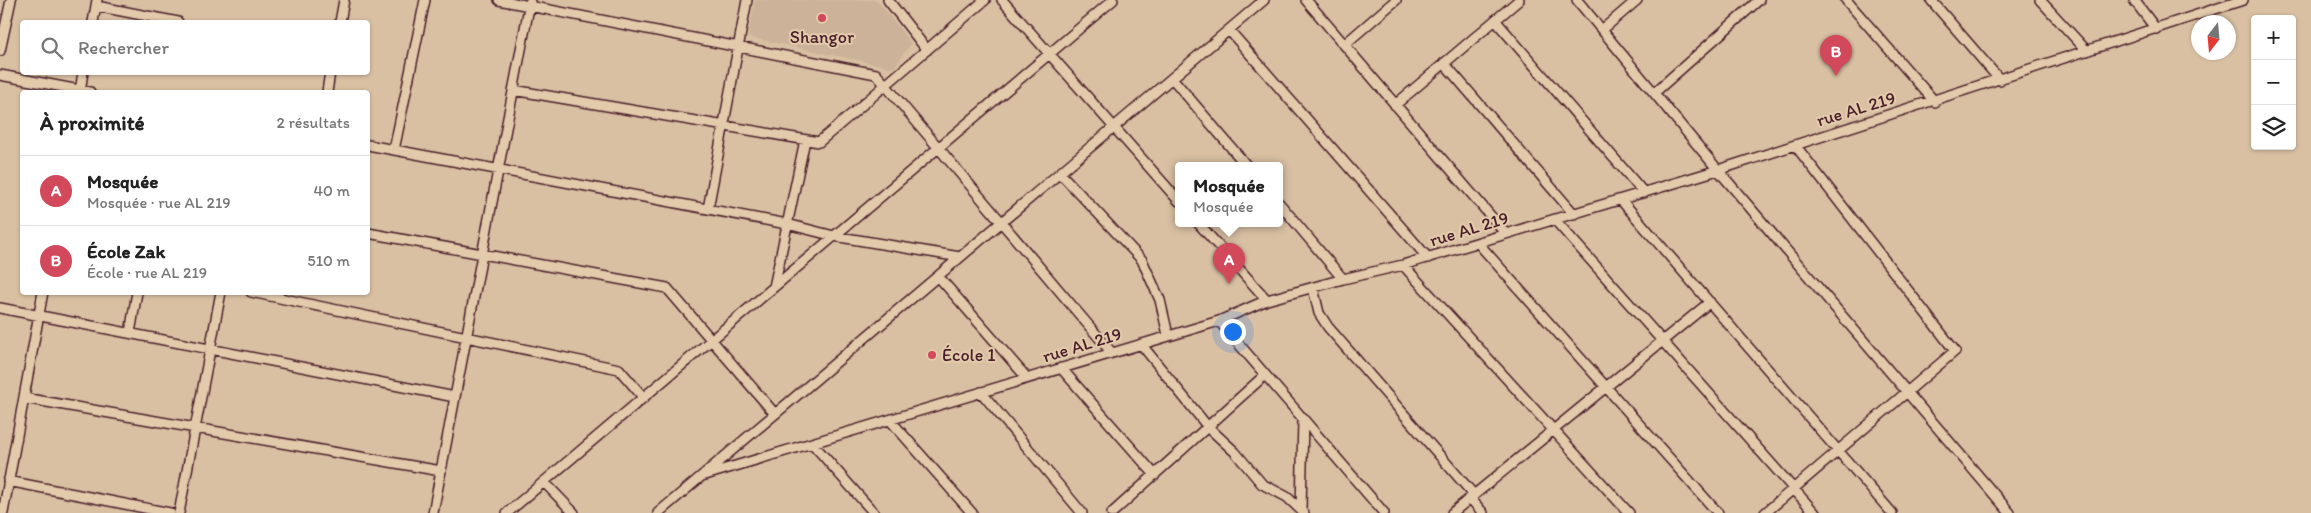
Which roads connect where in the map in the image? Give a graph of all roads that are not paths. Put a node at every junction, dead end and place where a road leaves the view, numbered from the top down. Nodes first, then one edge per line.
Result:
1 (11, 0) edge
2 (344, 0) edge
3 (425, 0) edge
4 (499, 0) edge
5 (747, 0) edge
6 (888, 0) edge
7 (985, 0) edge
8 (1002, 0) edge
9 (1113, 0) edge
10 (1264, 0) edge
11 (1306, 0) edge
12 (1396, 0) edge
13 (1519, 0) edge
14 (1577, 0) edge
15 (1637, 0) edge
16 (1759, 0) edge
17 (1846, 0) edge
18 (1931, 0) edge
19 (2040, 0) edge
20 (2134, 0) edge
21 (2243, 0) edge
22 (96, 3) edge
23 (530, 3) edge
24 (2224, 3) edge
25 (4, 16) edge
26 (93, 20) edge
27 (169, 20) edge
28 (340, 20) edge
29 (1495, 20) junction
30 (2156, 29) junction
31 (1229, 30) junction
32 (1602, 30) junction
33 (1345, 44) junction
34 (738, 47) junction
35 (927, 50) junction
36 (0, 51) edge
37 (2087, 51) junction
38 (1050, 54) junction
39 (1444, 63) junction
40 (0, 75) edge
41 (83, 75) edge
42 (330, 75) edge
43 (1172, 78) junction
44 (2000, 80) junction
45 (885, 85) junction
46 (71, 90) edge
47 (80, 90) edge
48 (327, 90) edge
49 (513, 90) junction
50 (1654, 93) junction
51 (1935, 102) junction
52 (1395, 105) junction
53 (724, 126) junction
54 (1114, 127) junction
55 (806, 140) junction
56 (370, 145) edge
57 (1795, 145) junction
58 (938, 148) junction
59 (394, 150) junction
60 (1243, 162) edge
61 (498, 169) junction
62 (1718, 170) junction
63 (1060, 173) junction
64 (1644, 193) junction
65 (1175, 196) edge
66 (1621, 200) junction
67 (708, 209) junction
68 (1283, 209) edge
69 (1574, 214) junction
70 (1555, 220) junction
71 (1001, 222) junction
72 (788, 224) junction
73 (1202, 227) edge
74 (370, 233) edge
75 (1506, 234) junction
76 (834, 236) junction
77 (1478, 242) junction
78 (482, 254) junction
79 (960, 257) junction
80 (1428, 258) junction
81 (1404, 265) junction
82 (938, 276) junction
83 (1343, 279) junction
84 (774, 287) junction
85 (1313, 288) junction
86 (42, 295) edge
87 (136, 295) edge
88 (220, 295) edge
89 (267, 295) edge
90 (1267, 300) junction
91 (1710, 302) junction
92 (0, 308) edge
93 (39, 316) junction
94 (1219, 321) junction
95 (130, 333) junction
96 (1168, 335) junction
97 (467, 336) junction
98 (712, 341) junction
99 (1663, 341) junction
100 (1141, 344) junction
101 (210, 349) junction
102 (1112, 353) junction
103 (1061, 368) junction
104 (1266, 375) junction
105 (1027, 378) junction
106 (1606, 387) junction
107 (981, 392) junction
108 (1907, 392) junction
109 (455, 396) junction
110 (24, 398) junction
111 (644, 398) junction
112 (775, 414) junction
113 (1303, 419) junction
114 (890, 420) junction
115 (1208, 427) junction
116 (195, 429) junction
117 (1554, 430) junction
118 (812, 443) junction
119 (1838, 451) junction
120 (441, 471) junction
121 (1155, 474) junction
122 (702, 476) junction
123 (8, 481) junction
124 (544, 482) junction
125 (1794, 489) junction
126 (1472, 496) junction
127 (1303, 511) edge
128 (2, 513) edge
129 (170, 513) edge
130 (180, 513) edge
131 (433, 513) edge
132 (507, 513) edge
133 (574, 513) edge
134 (658, 513) edge
135 (874, 513) edge
136 (972, 513) edge
137 (1082, 513) edge
138 (1112, 513) edge
139 (1384, 513) edge
140 (1452, 513) edge
141 (1483, 513) edge
142 (1629, 513) edge
143 (1718, 513) edge
144 (1765, 513) edge
145 (1815, 513) edge
146 (1892, 513) edge
147 (2010, 513) edge

1 - 25 street
2 - 28 street
3 - 59 street
4 - 23 street
5 - 34 street
6 - 35 street
7 - 35 street
8 - 38 street
9 - 38 street
10 - 31 street
11 - 33 street
12 - 33 street
13 - 29 street
14 - 32 street
15 - 32 street
16 - 50 street
17 - 51 street
18 - 44 street
19 - 37 street
20 - 30 street
21 - 24 street, rue AL 219
22 - 26 street
22 - 27 street
23 - 34 street
23 - 49 street
24 - 30 street, rue AL 219
25 - 36 street
29 - 39 street
29 - 64 street
30 - 37 street, rue AL 219
31 - 43 street
31 - 80 street
32 - 50 street
33 - 52 street
34 - 45 street
34 - 53 street
35 - 45 street
37 - 44 street, rue AL 219
38 - 54 street
38 - 58 street
39 - 52 street
39 - 69 street
40 - 46 street
41 - 47 street
42 - 48 street
43 - 54 street
43 - 60 street
44 - 51 street, rue AL 219
45 - 55 street
45 - 58 street
49 - 53 street
49 - 61 street
50 - 62 street
51 - 57 street, rue AL 219
52 - 75 street
53 - 55 street
53 - 67 street
54 - 63 street
54 - 65 street
55 - 72 street
56 - 59 street
57 - 62 street, rue AL 219
57 - 108 street
58 - 71 street
58 - 76 street
59 - 61 street
61 - 67 street
61 - 78 street
62 - 64 street, rue AL 219
62 - 108 street
63 - 71 street
63 - 96 street
64 - 66 street, rue AL 219
66 - 69 street, rue AL 219
66 - 91 street
67 - 72 street
68 - 83 street
69 - 70 street, rue AL 219
70 - 75 street, rue AL 219
70 - 99 street
71 - 79 street
71 - 102 street
72 - 76 street
72 - 84 street
73 - 90 street
74 - 78 street
75 - 77 street, rue AL 219
76 - 79 street
76 - 84 street
77 - 80 street, rue AL 219
77 - 106 street
78 - 97 street
78 - 98 street
79 - 82 street
80 - 81 street, rue AL 219
81 - 83 street, rue AL 219
81 - 117 street
82 - 105 street
82 - 112 street
83 - 85 street, rue AL 219
84 - 98 street
85 - 90 street, rue AL 219
85 - 126 street
86 - 93 street
87 - 95 street
88 - 101 street
89 - 97 street
90 - 94 street, rue AL 219
91 - 99 street
91 - 119 street
92 - 93 street
93 - 95 street
93 - 110 street
94 - 96 street, rue AL 219
94 - 104 street
95 - 101 street
96 - 100 street, rue AL 219
97 - 109 street
97 - 111 street
98 - 111 street
98 - 112 street
99 - 106 street
99 - 125 street
100 - 102 street, rue AL 219
100 - 115 street
101 - 109 street
101 - 116 street
102 - 103 street, rue AL 219
103 - 105 street, rue AL 219
103 - 121 street
104 - 113 street
104 - 115 street
105 - 107 street, rue AL 219
106 - 117 street
106 - 143 street
107 - 114 street, rue AL 219
107 - 137 street
108 - 119 street
108 - 147 street
109 - 120 street
110 - 116 street
110 - 123 street
111 - 124 street
112 - 122 street
113 - 127 street
113 - 139 street
114 - 118 street, rue AL 219
114 - 136 street
115 - 121 street
115 - 127 street
116 - 120 street
116 - 130 street
117 - 126 street
117 - 142 street
118 - 122 street, rue AL 219
118 - 135 street
119 - 125 street
119 - 146 street
120 - 131 street
121 - 138 street
122 - 134 street
123 - 128 street
123 - 129 street
124 - 132 street
124 - 133 street
125 - 144 street
125 - 145 street
126 - 140 street
126 - 141 street

